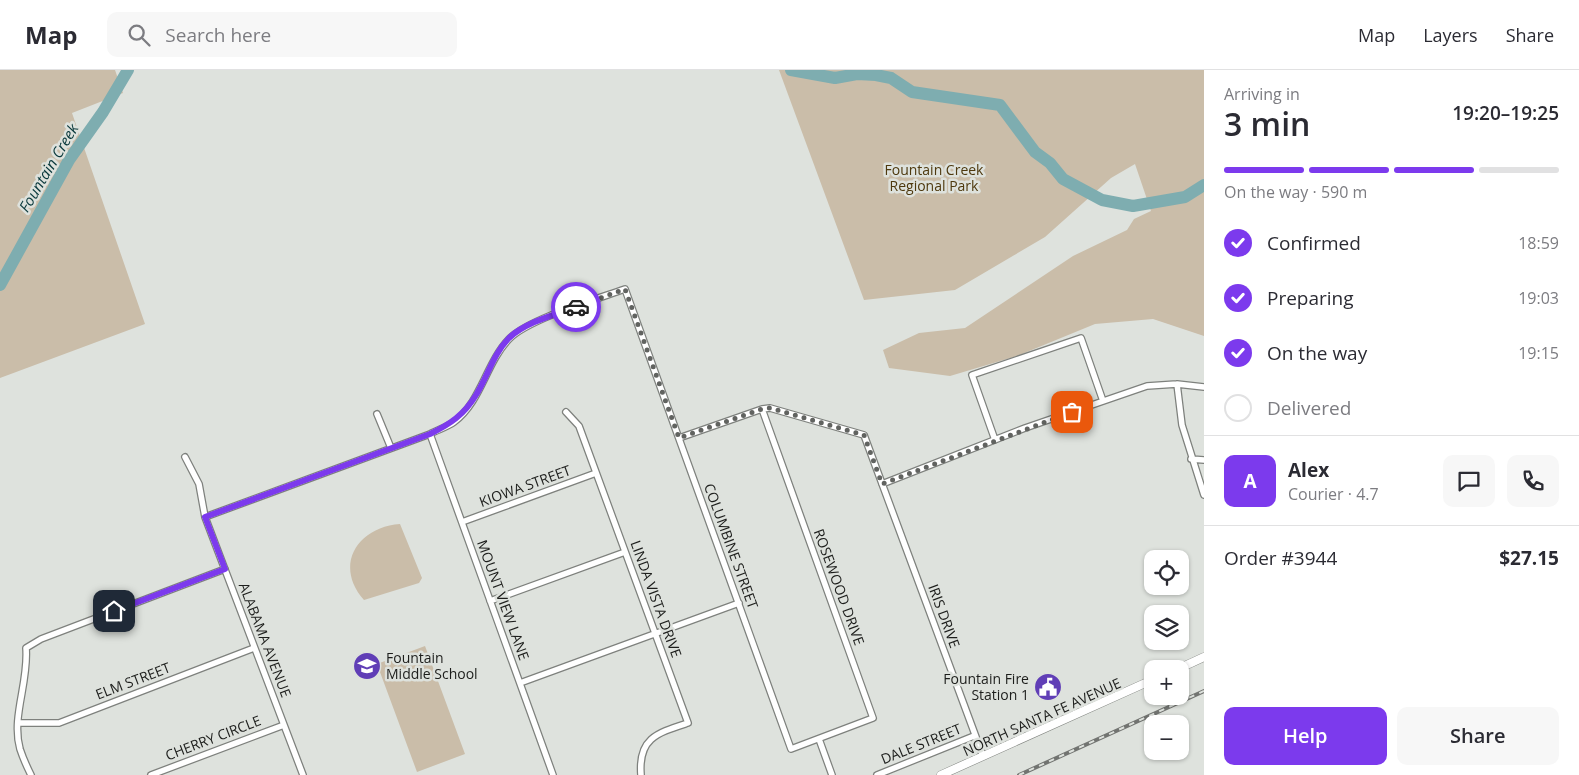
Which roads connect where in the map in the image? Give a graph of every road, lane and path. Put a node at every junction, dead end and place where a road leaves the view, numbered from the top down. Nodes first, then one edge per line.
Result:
1 (1177, 384) junction
2 (1204, 387) edge
3 (1103, 401) junction
4 (762, 409) junction
5 (566, 412) dead end
6 (377, 414) dead end
7 (430, 434) junction
8 (679, 438) junction
9 (995, 440) junction
10 (391, 448) junction
11 (185, 457) dead end
12 (1191, 459) junction
13 (1204, 460) edge
14 (596, 473) junction
15 (882, 484) junction
16 (1204, 495) edge
17 (205, 517) junction
18 (462, 522) junction
19 (625, 552) junction
20 (225, 569) junction
21 (490, 601) junction
22 (739, 603) junction
23 (655, 634) junction
24 (254, 648) junction
25 (1204, 657) edge
26 (1189, 664) edge
27 (520, 683) junction
28 (1144, 684) edge
29 (18, 723) junction
30 (284, 725) junction
31 (974, 736) junction
32 (818, 739) junction
33 (983, 756) junction
34 (31, 775) edge
35 (151, 775) edge
36 (303, 775) edge
37 (553, 775) edge
38 (641, 775) edge
39 (832, 775) edge
40 (877, 775) edge
41 (941, 775) edge

1 - 2 street
1 - 3 street
1 - 12 street
3 - 9 street
3 - 9 street
4 - 8 street
4 - 15 street
4 - 32 street, ROSEWOOD DRIVE
5 - 14 street, LINDA VISTA DRIVE
6 - 10 street
7 - 8 street, COLUMBINE STREET
7 - 10 street
7 - 18 street, MOUNT VIEW LANE
8 - 22 street, COLUMBINE STREET
9 - 15 street
10 - 17 street
11 - 17 street, ALABAMA AVENUE
12 - 13 street
12 - 16 street
14 - 18 street, KIOWA STREET
14 - 19 street, LINDA VISTA DRIVE
15 - 31 street, IRIS DRIVE
17 - 20 street, ALABAMA AVENUE
18 - 21 street, MOUNT VIEW LANE
19 - 21 street
19 - 23 street, LINDA VISTA DRIVE
20 - 24 street, ALABAMA AVENUE
20 - 29 street
21 - 27 street, MOUNT VIEW LANE
22 - 23 street
22 - 32 street, COLUMBINE STREET
23 - 27 street
23 - 38 street, LINDA VISTA DRIVE
24 - 29 street, ELM STREET
24 - 30 street, ALABAMA AVENUE
25 - 26 main road
27 - 37 street, MOUNT VIEW LANE
28 - 33 main road, NORTH SANTA FE AVENUE
29 - 34 street
30 - 35 street, CHERRY CIRCLE
30 - 36 street, ALABAMA AVENUE
31 - 33 street, IRIS DRIVE
31 - 40 street, DALE STREET
32 - 39 street
33 - 41 main road, NORTH SANTA FE AVENUE

